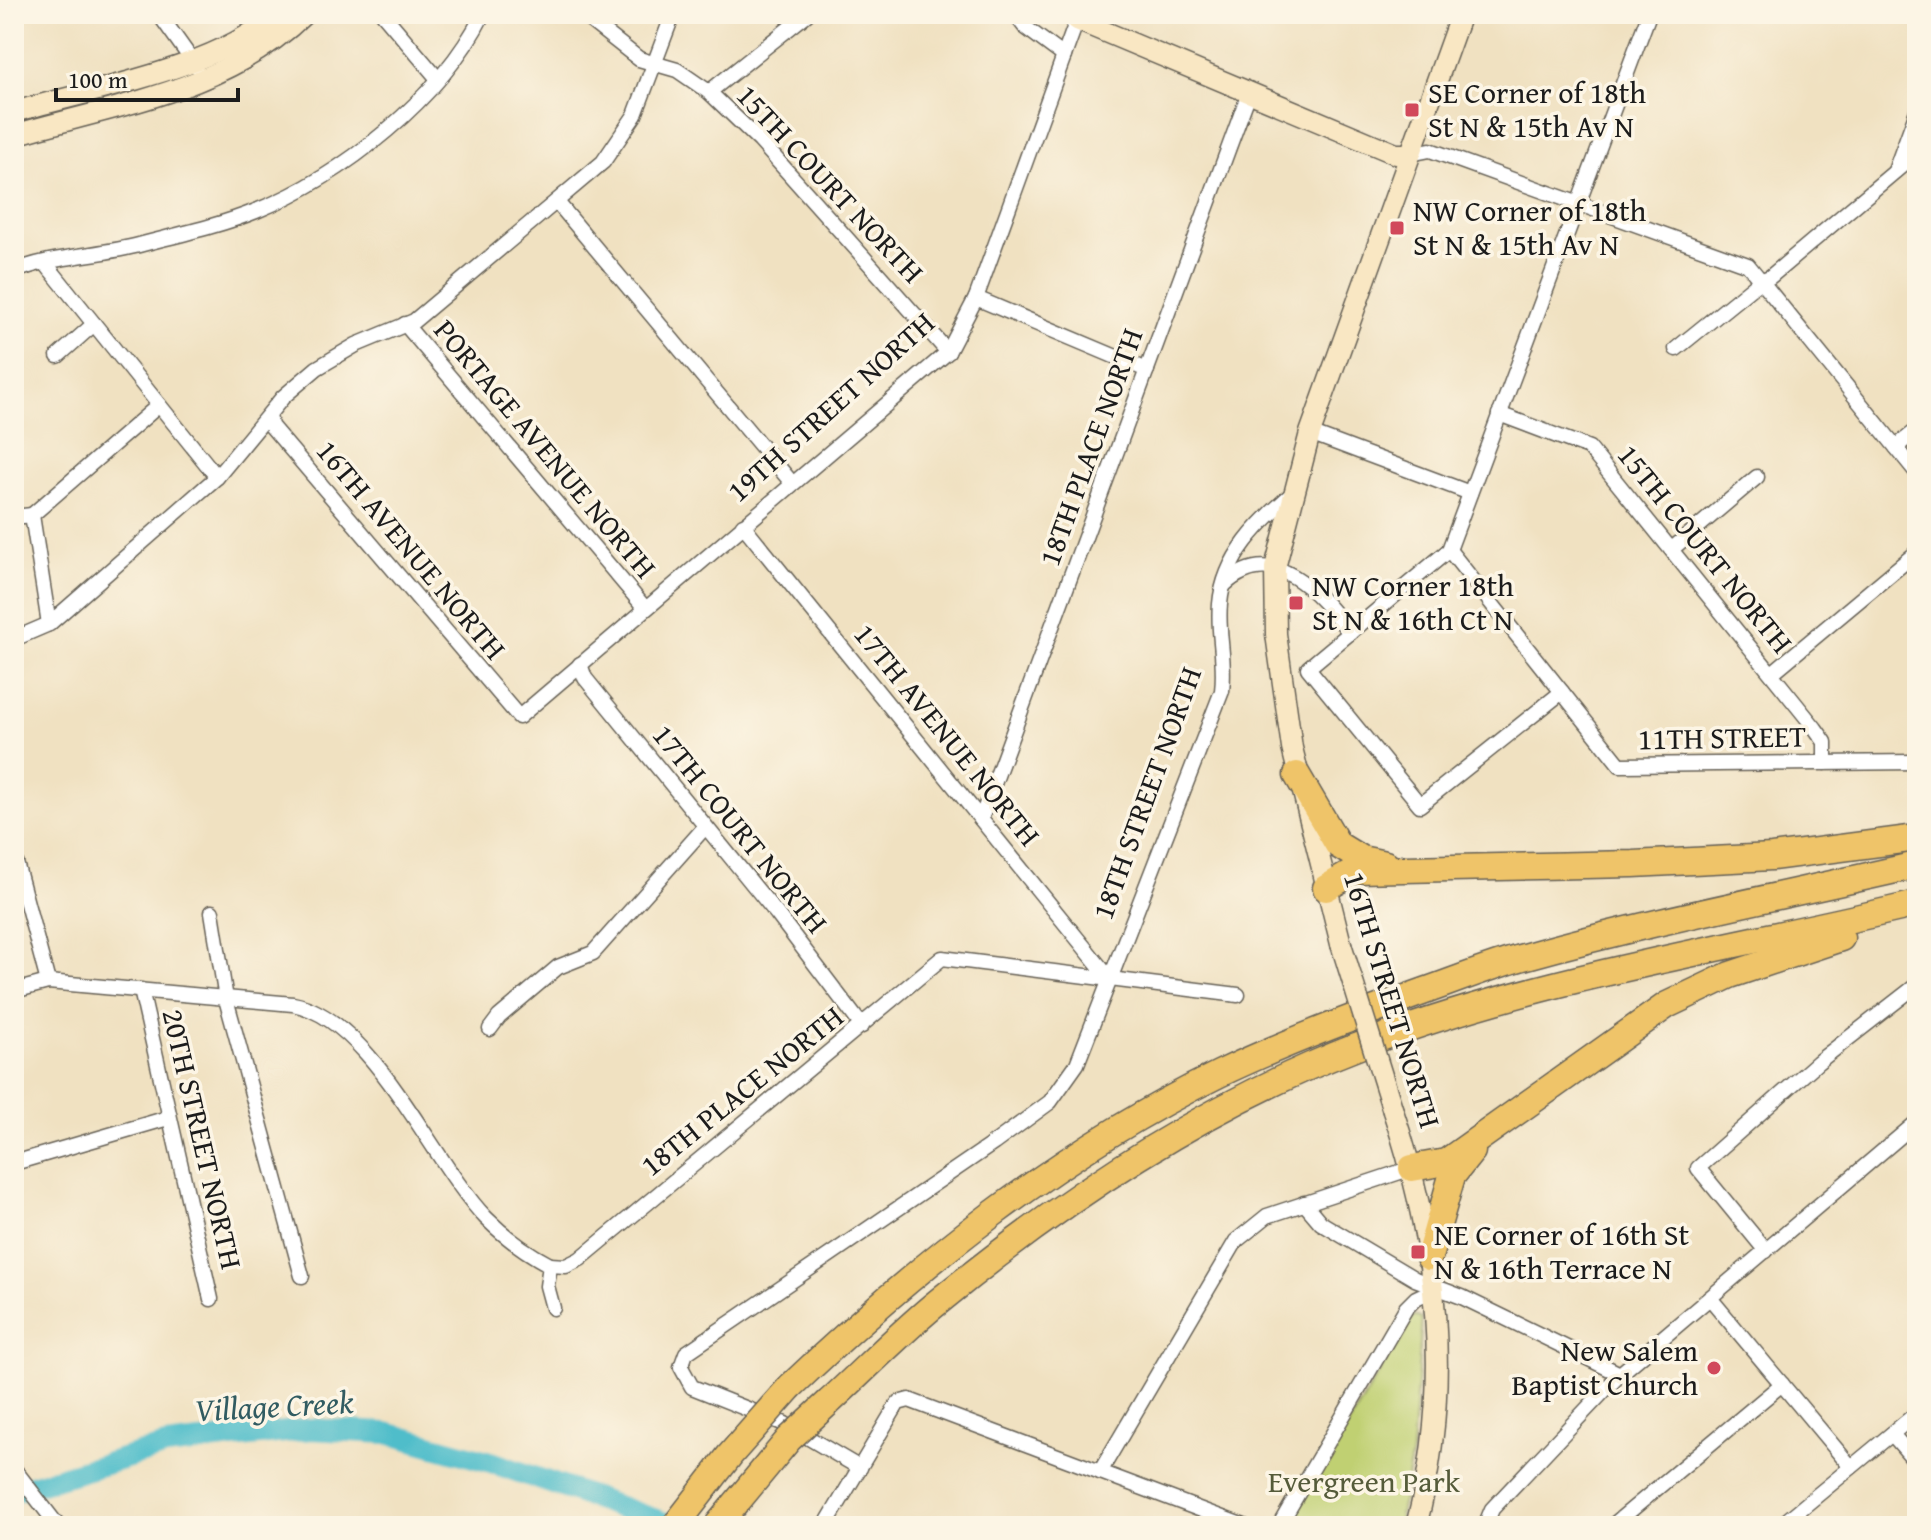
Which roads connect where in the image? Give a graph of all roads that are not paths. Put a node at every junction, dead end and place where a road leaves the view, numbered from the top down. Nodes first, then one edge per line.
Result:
1 (159, 14) edge
2 (275, 14) edge
3 (304, 14) edge
4 (383, 14) edge
5 (483, 14) edge
6 (582, 14) edge
7 (673, 14) edge
8 (807, 14) edge
9 (1015, 14) edge
10 (1461, 14) edge
11 (1649, 14) edge
12 (1078, 17) edge
13 (1064, 56) junction
14 (193, 60) junction
15 (655, 65) junction
16 (203, 79) junction
17 (438, 79) junction
18 (709, 92) junction
19 (1249, 93) junction
20 (17, 107) edge
21 (1917, 111) edge
22 (21, 133) edge
23 (1917, 153) edge
24 (1410, 154) junction
25 (1894, 172) junction
26 (557, 202) junction
27 (1578, 203) junction
28 (46, 264) junction
29 (14, 272) edge
30 (1760, 281) junction
31 (976, 298) junction
32 (94, 324) junction
33 (405, 324) junction
34 (1676, 349) dead end
35 (948, 352) junction
36 (58, 356) dead end
37 (1147, 370) junction
38 (159, 405) junction
39 (1499, 414) junction
40 (269, 415) junction
41 (1917, 430) edge
42 (1310, 433) junction
43 (1896, 447) junction
44 (1917, 473) edge
45 (217, 477) junction
46 (1757, 477) dead end
47 (792, 483) junction
48 (1293, 493) junction
49 (1470, 493) junction
50 (32, 515) junction
51 (14, 517) edge
52 (743, 525) junction
53 (1672, 549) junction
54 (1449, 550) junction
55 (1917, 552) edge
56 (1275, 568) junction
57 (1224, 585) junction
58 (645, 608) junction
59 (49, 624) junction
60 (1350, 633) junction
61 (14, 639) edge
62 (580, 664) junction
63 (1772, 673) junction
64 (1562, 692) junction
65 (519, 717) joint
66 (1917, 762) edge
67 (1825, 763) junction
68 (1297, 775) junction
69 (981, 819) junction
70 (705, 827) junction
71 (1917, 838) edge
72 (14, 855) edge
73 (1917, 865) edge
74 (1396, 867) junction
75 (1326, 888) junction
76 (1917, 904) edge
77 (212, 912) dead end
78 (1917, 918) edge
79 (1110, 979) junction
80 (48, 982) junction
81 (1917, 985) edge
82 (141, 990) junction
83 (14, 991) edge
84 (1238, 995) dead end
85 (226, 999) junction
86 (862, 1026) junction
87 (490, 1029) dead end
88 (168, 1118) junction
89 (1504, 1120) junction
90 (1917, 1122) edge
91 (14, 1163) edge
92 (1412, 1168) junction
93 (1304, 1203) junction
94 (1766, 1251) junction
95 (1429, 1257) junction
96 (550, 1265) junction
97 (302, 1276) dead end
98 (1435, 1289) junction
99 (1710, 1298) junction
100 (211, 1299) dead end
101 (553, 1308) dead end
102 (1620, 1374) junction
103 (1782, 1384) junction
104 (1917, 1413) edge
105 (1892, 1434) junction
106 (1917, 1463) edge
107 (1851, 1467) junction
108 (860, 1468) junction
109 (14, 1469) edge
110 (1100, 1472) junction
111 (1484, 1524) edge
112 (58, 1526) edge
113 (675, 1526) edge
114 (717, 1526) edge
115 (825, 1526) edge
116 (1244, 1526) edge
117 (1279, 1526) edge
118 (1416, 1526) edge
119 (1612, 1526) edge
120 (1780, 1526) edge

1 - 14 street
2 - 14 street
3 - 16 street
4 - 17 street
5 - 17 street
6 - 15 street, 15TH COURT NORTH
7 - 15 street
8 - 18 street
9 - 13 street
10 - 24 street
11 - 27 street
12 - 13 street, 19TH STREET NORTH
12 - 19 street
13 - 31 street, 19TH STREET NORTH
14 - 16 street
14 - 20 street
15 - 18 street, 15TH COURT NORTH
15 - 26 street
16 - 22 street
17 - 28 street
18 - 35 street, 15TH COURT NORTH
19 - 24 street
19 - 37 street, 18TH PLACE NORTH
20 - 22 street
21 - 25 street
23 - 25 street
24 - 27 street
24 - 42 street
25 - 30 street
26 - 33 street
26 - 47 street
27 - 30 street
27 - 39 street
28 - 29 street
28 - 32 street
30 - 34 street
30 - 43 street
31 - 35 street, 19TH STREET NORTH
31 - 37 street
32 - 36 street
32 - 38 street
33 - 40 street
33 - 58 street, PORTAGE AVENUE NORTH
35 - 47 street, 19TH STREET NORTH
37 - 69 street, 18TH PLACE NORTH
38 - 45 street
38 - 50 street
39 - 49 street
39 - 53 street, 15TH COURT NORTH
40 - 45 street
40 - 65 street, 16TH AVENUE NORTH
41 - 43 street
42 - 48 street
42 - 49 street
43 - 44 street
45 - 59 street
46 - 53 street
47 - 52 street, 19TH STREET NORTH
48 - 56 street, 16TH STREET NORTH
48 - 57 street, 18TH STREET NORTH
49 - 54 street
50 - 51 street
50 - 59 street
52 - 58 street, 19TH STREET NORTH
52 - 69 street, 17TH AVENUE NORTH
53 - 63 street, 15TH COURT NORTH
54 - 60 street
54 - 64 street
55 - 63 street
56 - 57 street
56 - 60 street
56 - 68 street, 16TH STREET NORTH
57 - 79 street, 18TH STREET NORTH
58 - 62 street, 19TH STREET NORTH
59 - 61 street
60 - 64 street
62 - 65 street, 19TH STREET NORTH
62 - 70 street, 17TH COURT NORTH
63 - 67 street, 15TH COURT NORTH
64 - 67 street, 11TH STREET
66 - 67 street, 11TH STREET
68 - 74 highway
68 - 75 street, 16TH STREET NORTH
69 - 79 street, 17TH AVENUE NORTH
70 - 86 street, 17TH COURT NORTH
70 - 87 street
71 - 74 highway
72 - 80 street
73 - 113 highway, bridge
74 - 75 highway
75 - 92 street, 16TH STREET NORTH, bridge
76 - 114 highway, bridge
77 - 85 street, 20TH STREET NORTH
78 - 89 highway
79 - 84 street
79 - 86 street, 18TH PLACE NORTH
79 - 108 street, 18TH STREET NORTH
80 - 82 street
80 - 83 street
81 - 94 street
82 - 85 street
82 - 88 street, 20TH STREET NORTH
85 - 96 street
85 - 97 street, 20TH STREET NORTH
86 - 96 street, 18TH PLACE NORTH
88 - 91 street
88 - 100 street, 20TH STREET NORTH
89 - 92 highway
89 - 95 highway
90 - 94 street
92 - 93 street
92 - 95 street, 16TH STREET NORTH
93 - 98 street
93 - 110 street
94 - 99 street
95 - 98 street, 16TH STREET NORTH
96 - 101 street
98 - 102 street
98 - 117 street
98 - 118 street, 16TH STREET NORTH
99 - 102 street
99 - 103 street
102 - 111 street
103 - 107 street
103 - 119 street
104 - 105 street
105 - 106 street
105 - 107 street
107 - 120 street
108 - 110 street
108 - 115 street
109 - 112 street
110 - 116 street

